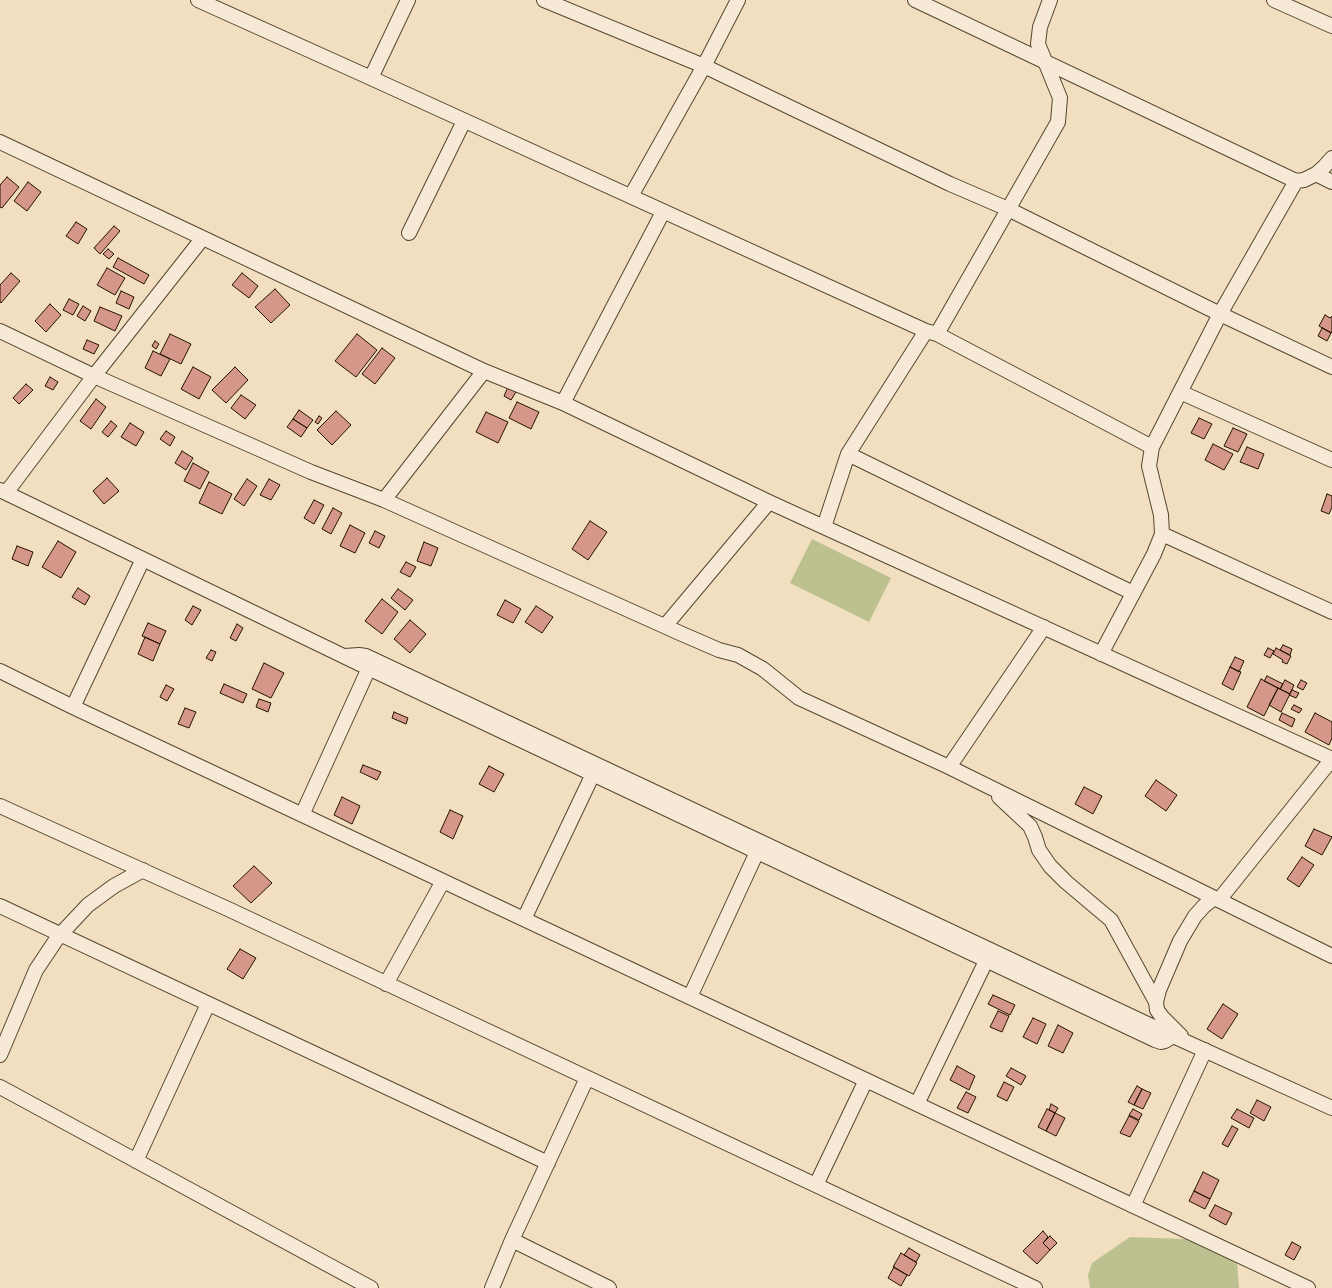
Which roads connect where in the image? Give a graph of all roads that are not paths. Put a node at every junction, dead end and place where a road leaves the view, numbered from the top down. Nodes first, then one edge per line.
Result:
1 (198, 0) edge
2 (408, 0) edge
3 (544, 0) edge
4 (738, 0) edge
5 (914, 0) edge
6 (1050, 0) edge
7 (1274, 0) edge
8 (1332, 26) edge
9 (1044, 61) junction
10 (704, 66) junction
11 (372, 78) junction
12 (464, 121) junction
13 (0, 142) edge
14 (1332, 158) edge
15 (1316, 174) junction
16 (1296, 181) junction
17 (1332, 182) edge
18 (631, 196) junction
19 (1008, 209) junction
20 (663, 212) junction
21 (410, 233) dead end
22 (202, 239) junction
23 (1220, 314) junction
24 (0, 331) edge
25 (931, 332) junction
26 (1332, 367) edge
27 (484, 371) junction
28 (94, 376) junction
29 (1180, 392) junction
30 (563, 403) junction
31 (1152, 447) junction
32 (848, 454) junction
33 (1332, 460) edge
34 (3, 491) edge
35 (384, 500) junction
36 (769, 502) junction
37 (824, 527) junction
38 (1162, 534) junction
39 (143, 559) junction
40 (1133, 593) junction
41 (1332, 612) edge
42 (665, 626) junction
43 (1044, 627) junction
44 (1101, 654) junction
45 (344, 656) junction
46 (369, 668) junction
47 (0, 671) edge
48 (73, 707) junction
49 (1332, 759) edge
50 (949, 768) junction
51 (593, 774) junction
52 (988, 787) junction
53 (0, 806) edge
54 (302, 815) junction
55 (757, 852) junction
56 (142, 870) junction
57 (443, 881) junction
58 (1216, 899) junction
59 (0, 906) edge
60 (524, 919) junction
61 (60, 935) junction
62 (1332, 956) edge
63 (986, 961) junction
64 (386, 984) junction
65 (690, 997) junction
66 (1156, 1002) junction
67 (208, 1004) junction
68 (1173, 1036) junction
69 (1188, 1043) junction
70 (1205, 1050) junction
71 (0, 1055) edge
72 (587, 1078) junction
73 (866, 1080) junction
74 (0, 1087) edge
75 (917, 1104) junction
76 (1332, 1108) edge
77 (136, 1161) junction
78 (548, 1163) junction
79 (816, 1185) junction
80 (1133, 1206) junction
81 (512, 1240) junction
82 (371, 1288) edge
83 (492, 1288) edge
84 (609, 1288) edge
85 (1035, 1288) edge
86 (1308, 1288) edge

1 - 11 street
2 - 11 street
3 - 10 street
4 - 10 street
5 - 9 street
6 - 9 street
7 - 8 street
9 - 16 street
9 - 19 street
10 - 18 street
10 - 19 street
11 - 12 street
12 - 18 street
12 - 21 street
13 - 22 street
14 - 15 street
15 - 16 street
15 - 17 street
16 - 23 street
18 - 20 street
19 - 23 street
19 - 25 street
20 - 25 street
20 - 30 street
22 - 27 street
22 - 28 street
23 - 26 street
23 - 29 street
24 - 28 street
25 - 31 street
25 - 32 street
27 - 30 street
27 - 35 street
28 - 34 street
28 - 35 street
29 - 31 street
29 - 33 street
30 - 36 street
31 - 38 street
32 - 37 street
32 - 40 street
34 - 39 street
35 - 42 street
36 - 37 street
36 - 42 street
37 - 43 street
38 - 40 street
38 - 41 street
39 - 45 street
39 - 48 street
40 - 44 street
42 - 50 street
43 - 44 street
43 - 50 street
44 - 49 street
45 - 46 street
45 - 68 street
46 - 51 street
46 - 54 street
47 - 48 street
48 - 54 street
49 - 58 street
50 - 52 street
51 - 55 street
51 - 60 street
52 - 58 street
52 - 66 street
53 - 56 street
54 - 57 street
55 - 63 street
55 - 65 street
56 - 61 street
56 - 64 street
57 - 60 street
57 - 64 street
58 - 62 street
58 - 66 street
59 - 61 street
60 - 65 street
61 - 67 street
61 - 71 street
63 - 68 street
63 - 75 street
64 - 72 street
65 - 73 street
66 - 69 street
67 - 77 street
67 - 78 street
68 - 69 street
69 - 70 street
70 - 76 street
70 - 80 street
72 - 78 street
72 - 79 street
73 - 75 street
73 - 79 street
74 - 77 street
75 - 80 street
77 - 82 street
78 - 81 street
79 - 85 street
80 - 86 street
81 - 83 street
81 - 84 street

